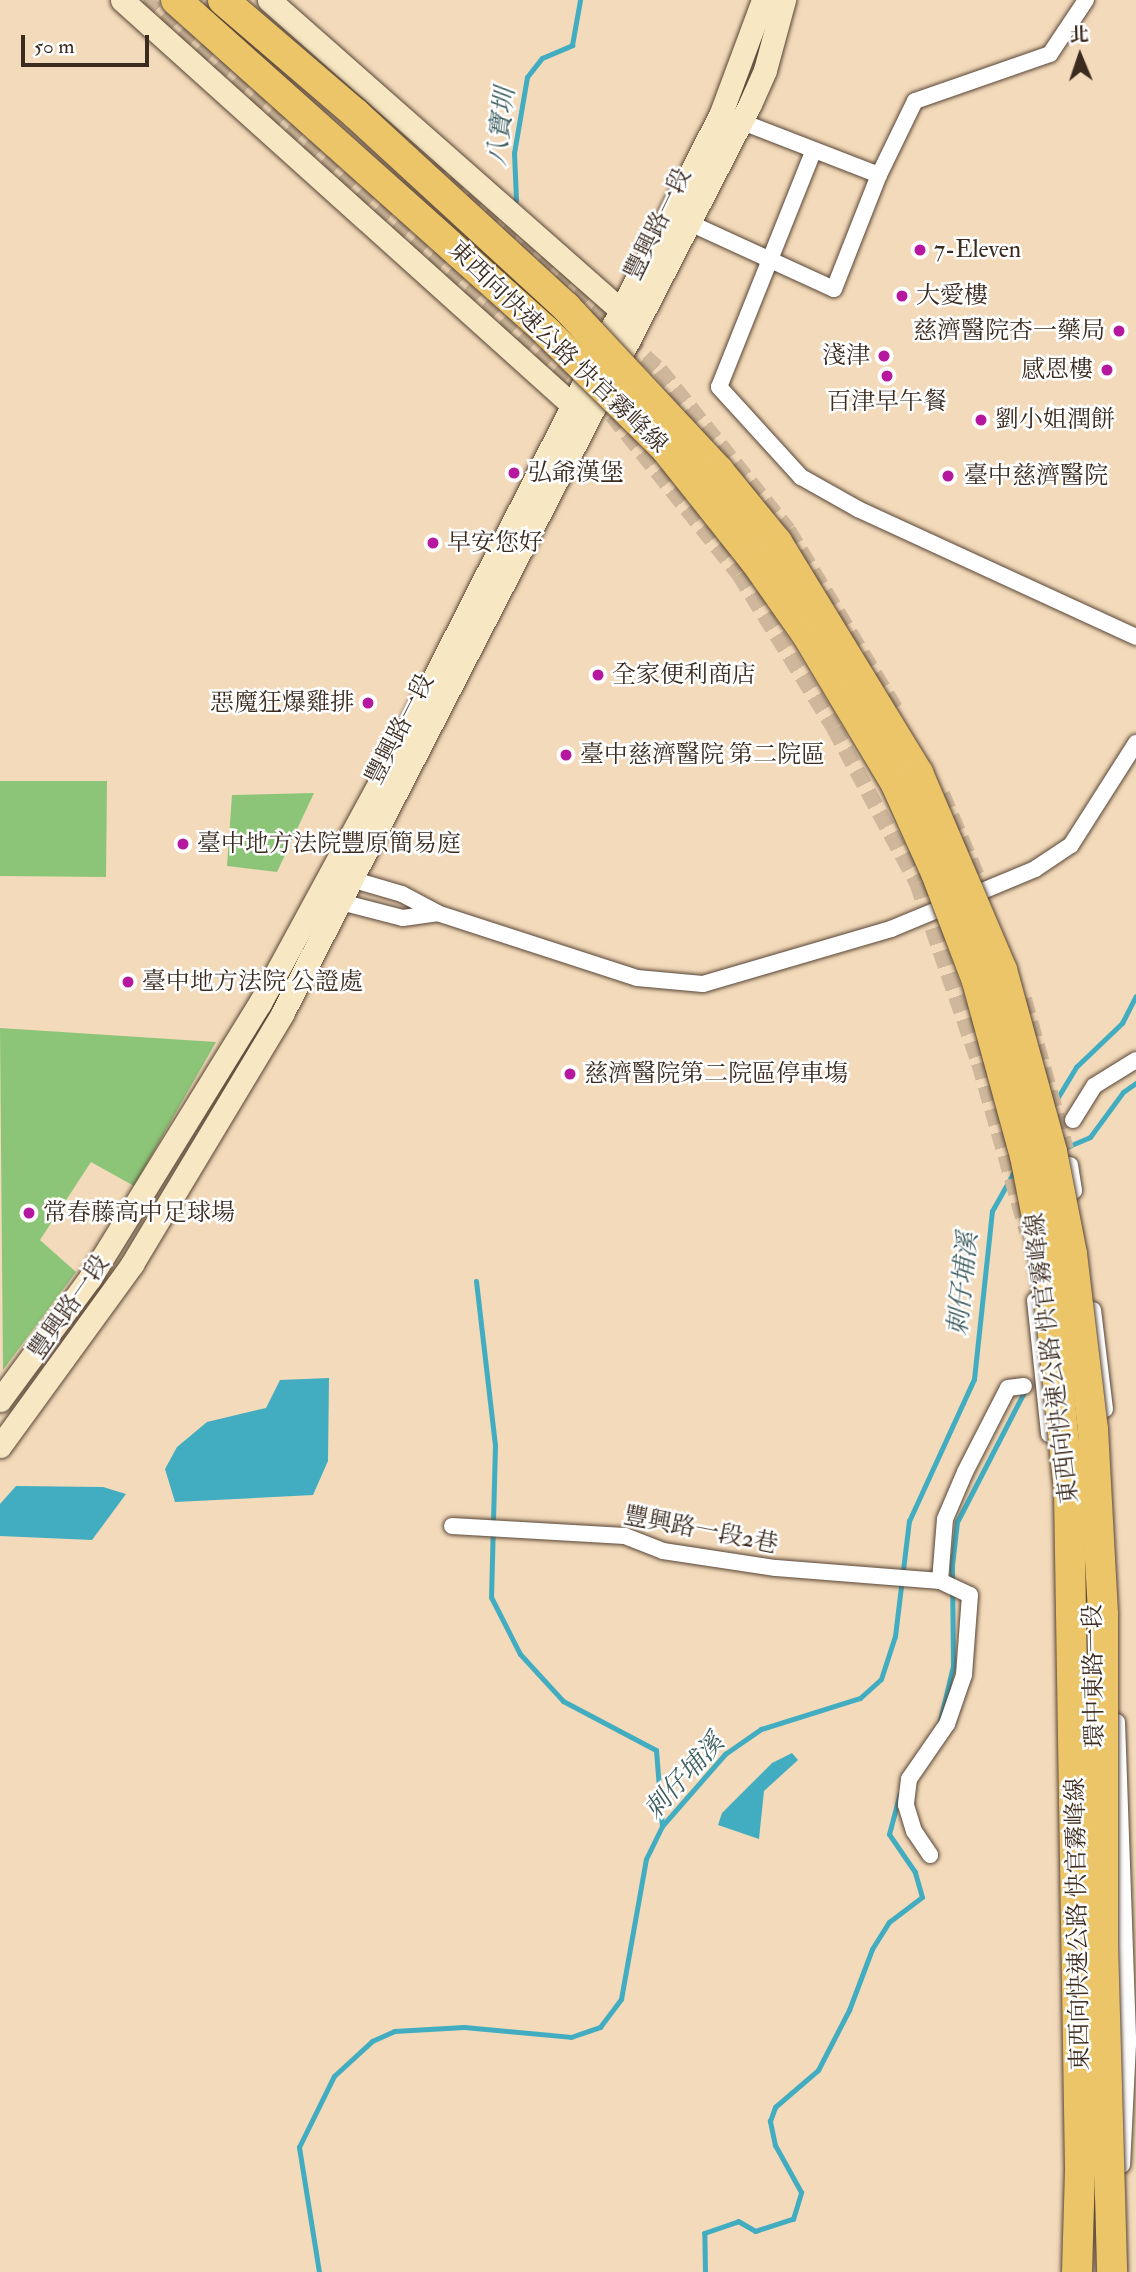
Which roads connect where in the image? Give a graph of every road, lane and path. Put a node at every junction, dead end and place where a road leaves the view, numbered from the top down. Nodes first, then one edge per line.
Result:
1 (122, 0) edge
2 (176, 0) edge
3 (223, 0) edge
4 (269, 0) edge
5 (763, 0) edge
6 (784, 0) edge
7 (1086, 0) edge
8 (730, 117) junction
9 (813, 152) junction
10 (879, 175) junction
11 (679, 218) junction
12 (769, 259) junction
13 (629, 317) junction
14 (579, 410) junction
15 (1136, 637) edge
16 (1136, 743) edge
17 (338, 875) junction
18 (328, 899) junction
19 (437, 913) junction
20 (1136, 1060) edge
21 (1073, 1120) dead end
22 (1070, 1165) tunnel mouth
23 (1031, 1249) tunnel mouth
24 (1024, 1387) dead end
25 (0, 1400) edge
26 (0, 1446) edge
27 (452, 1526) dead end
28 (940, 1581) junction
29 (930, 1854) dead end
30 (1080, 2171) junction
31 (1068, 2216) junction
32 (1120, 2217) junction
33 (1059, 2272) edge
34 (1066, 2272) edge
35 (1077, 2272) edge
36 (1112, 2272) edge
37 (1121, 2272) edge

1 - 14 street
2 - 30 highway, 東西向快速公路 快官霧峰線, bridge
3 - 36 highway, 東西向快速公路 快官霧峰線, bridge
4 - 13 street
5 - 8 street, 豐興路一段
6 - 8 street, 豐興路一段
7 - 10 street
8 - 9 street
8 - 11 street, 豐興路一段
9 - 10 street
9 - 12 street
10 - 12 street
11 - 12 street
11 - 13 street, 豐興路一段
12 - 15 street
13 - 14 street, 豐興路一段
14 - 17 street, 豐興路一段
16 - 19 street
17 - 18 street, 豐興路一段
17 - 19 street
18 - 19 street
18 - 25 street, 豐興路一段
18 - 26 street, 豐興路一段
20 - 21 street
22 - 32 street, 環中東路一段
23 - 31 street, 環中東路一段
24 - 28 street
27 - 28 street, 豐興路一段2巷
28 - 29 street
30 - 33 highway, bridge
30 - 35 highway, 東西向快速公路 快官霧峰線, bridge
31 - 32 street
31 - 34 street, 環中東路一段
32 - 37 street, 環中東路一段

